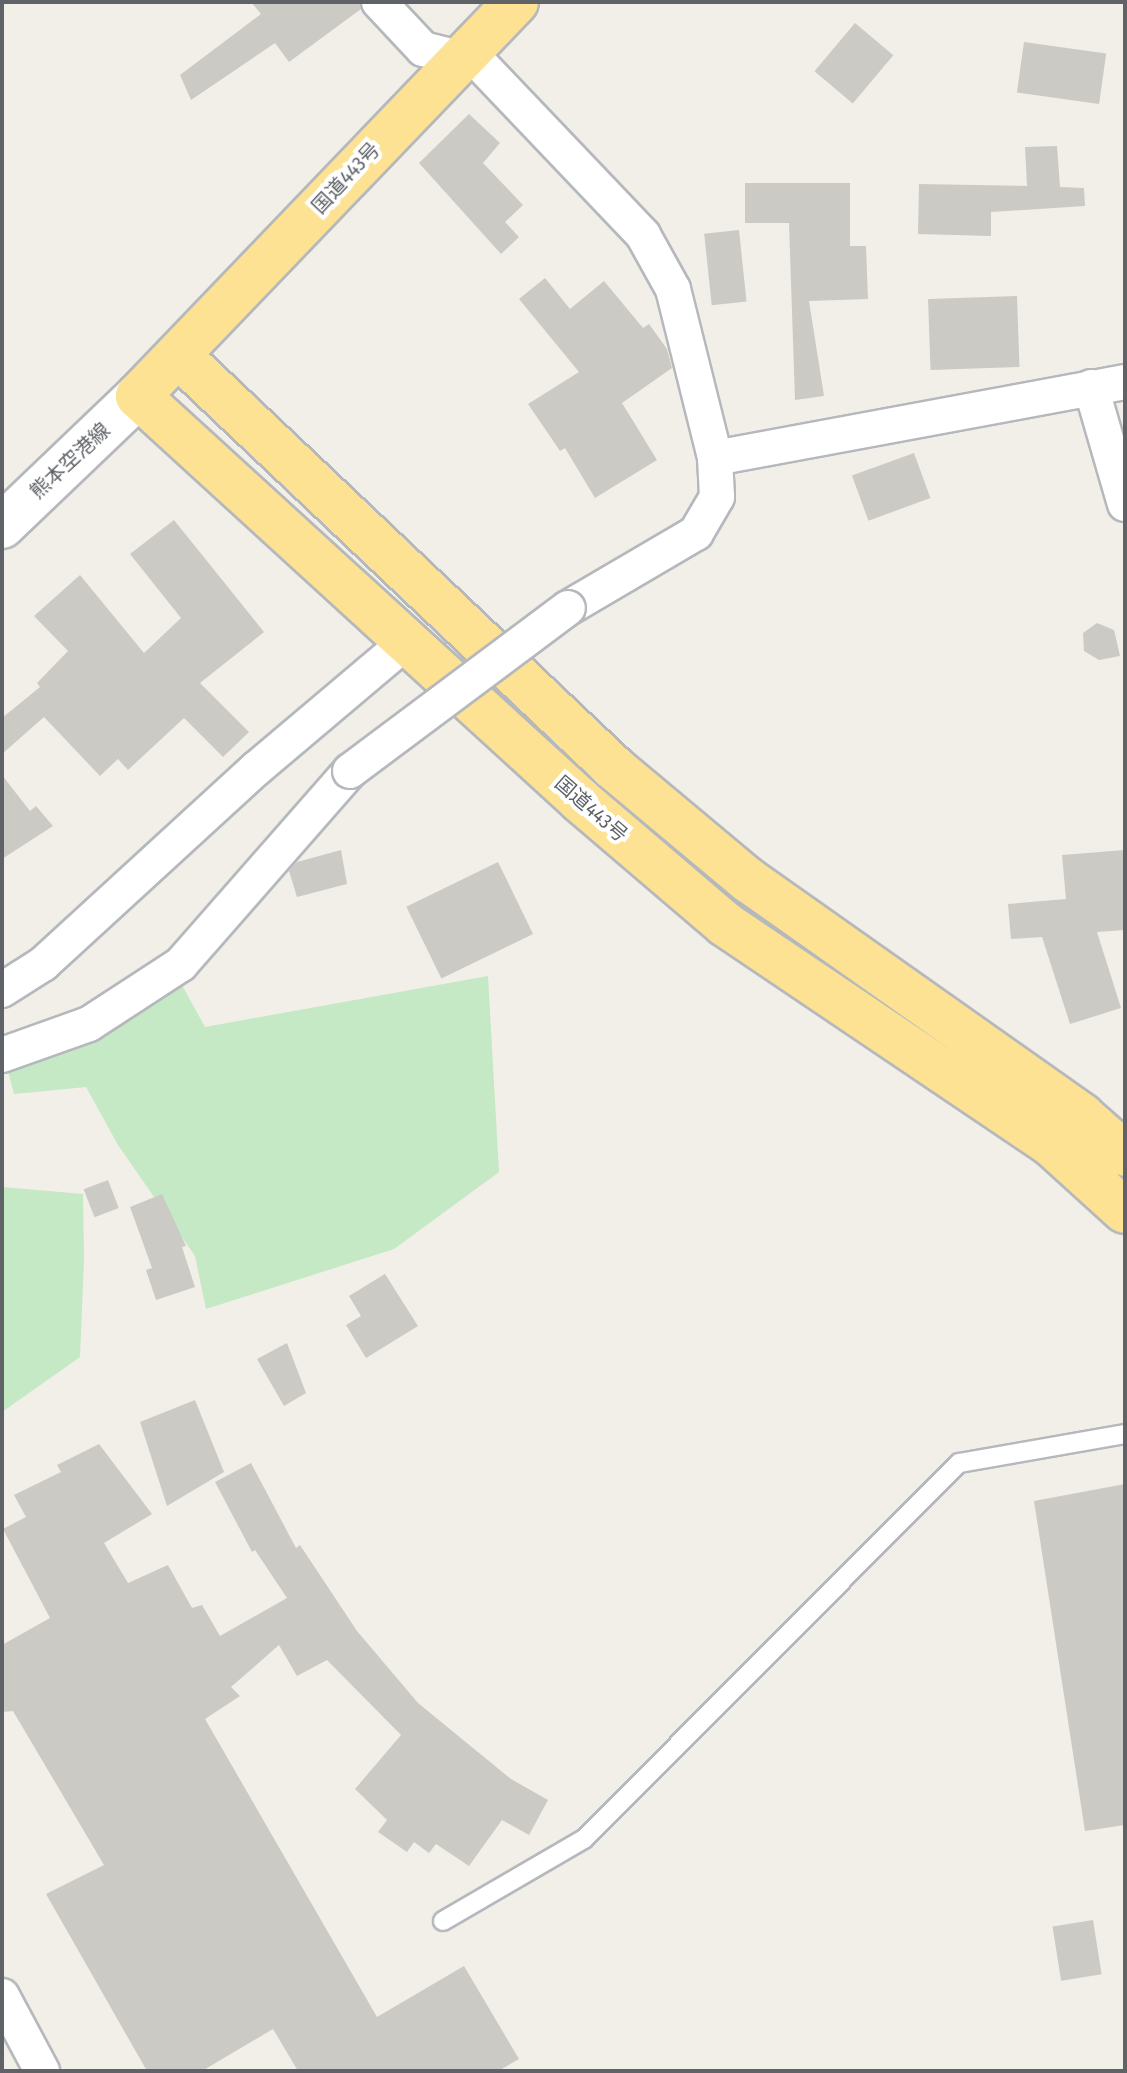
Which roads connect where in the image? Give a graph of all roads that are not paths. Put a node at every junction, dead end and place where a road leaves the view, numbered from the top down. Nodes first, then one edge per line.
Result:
1 (379, 2) edge
2 (516, 2) edge
3 (463, 54) junction
4 (179, 356) junction
5 (1125, 382) edge
6 (1091, 387) junction
7 (138, 396) junction
8 (715, 458) junction
9 (1125, 504) edge
10 (2, 526) edge
11 (406, 642) junction
12 (2, 990) edge
13 (2, 1055) edge
14 (1125, 1154) edge
15 (1125, 1211) edge
16 (1125, 1434) edge
17 (443, 1921) dead end
18 (2, 1996) edge
19 (42, 2071) edge

1 - 3 street
2 - 3 highway, 国道443号
3 - 4 highway, 国道443号
3 - 8 street
4 - 7 highway, 国道443号
4 - 14 highway
5 - 6 street
6 - 8 street
6 - 9 street
7 - 10 main road, 熊本空港線
7 - 11 highway, 国道443号
8 - 13 street, bridge
11 - 12 street
11 - 15 highway, 国道443号
16 - 17 lane
18 - 19 street

